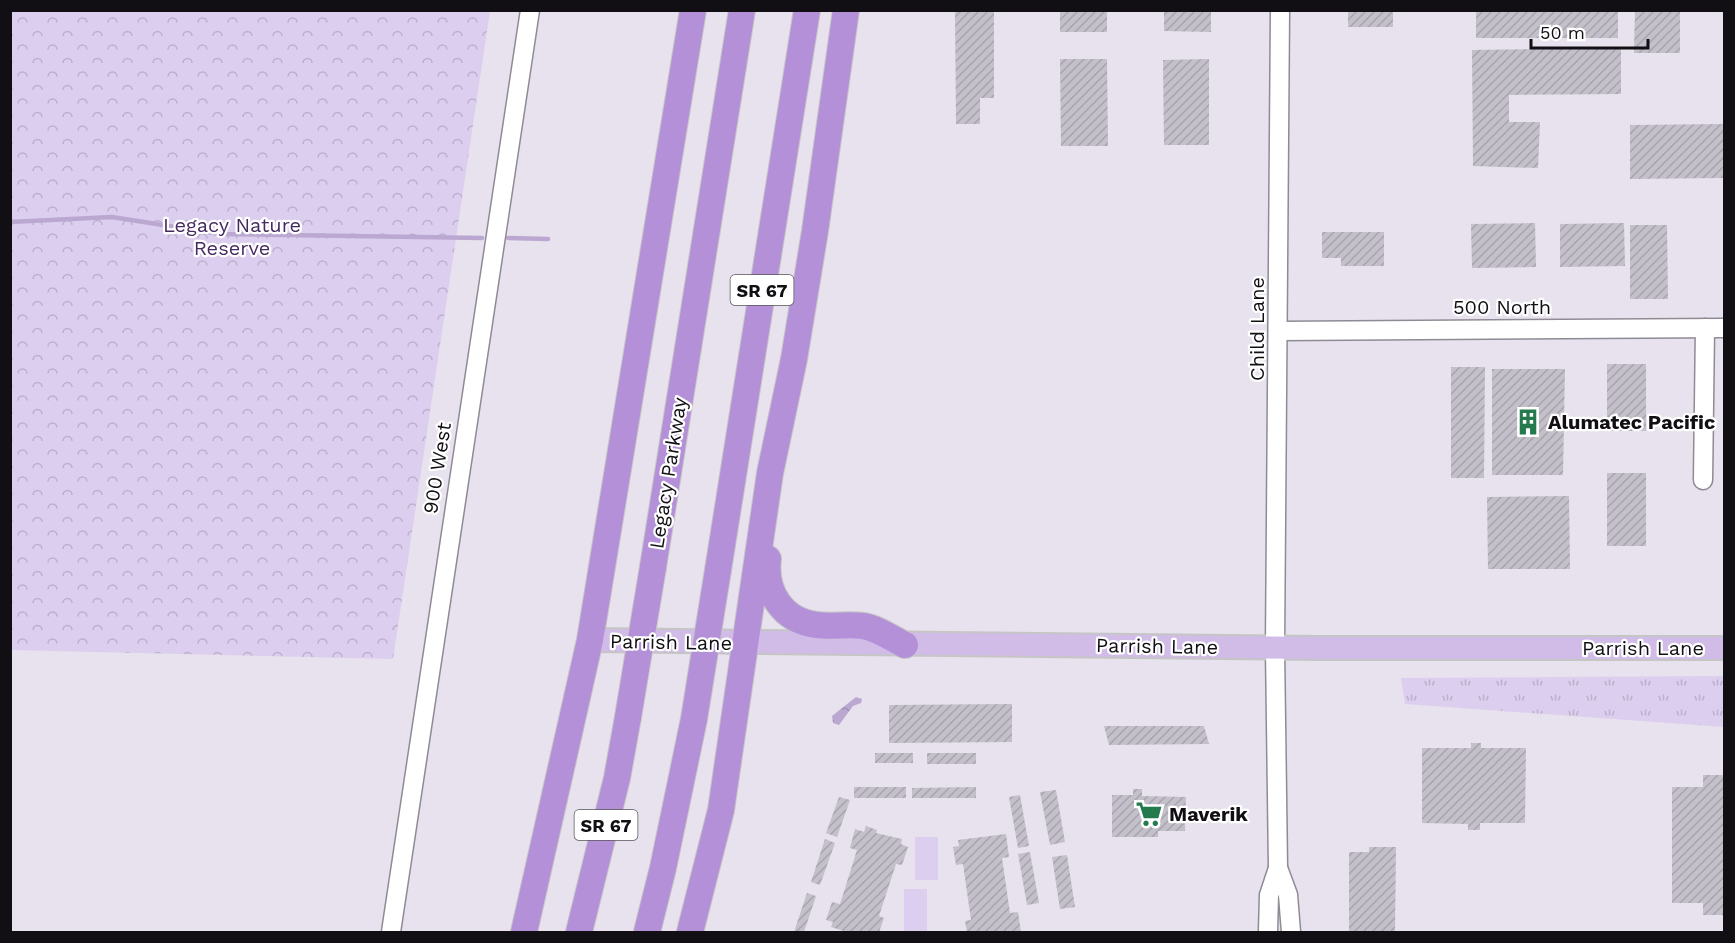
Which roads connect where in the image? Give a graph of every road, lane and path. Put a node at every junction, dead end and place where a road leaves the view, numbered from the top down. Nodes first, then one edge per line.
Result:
1 (530, 10) edge
2 (693, 10) edge
3 (742, 10) edge
4 (807, 10) edge
5 (846, 10) edge
6 (1280, 10) edge
7 (1705, 328) junction
8 (1725, 328) edge
9 (1279, 331) junction
10 (795, 359) junction
11 (1703, 480) dead end
12 (755, 581) junction
13 (590, 640) junction
14 (746, 644) junction
15 (840, 644) junction
16 (905, 645) junction
17 (1275, 648) junction
18 (1725, 648) edge
19 (1278, 868) junction
20 (391, 933) edge
21 (525, 933) edge
22 (579, 933) edge
23 (647, 933) edge
24 (690, 933) edge
25 (1268, 933) edge
26 (1291, 933) edge

1 - 20 street, 900 West
2 - 13 highway
3 - 22 highway, Legacy Parkway / SR 67, bridge
4 - 23 highway, SR 67, bridge
5 - 10 highway
6 - 9 street, Child Lane
7 - 8 street, 500 North
7 - 9 street, 500 North
7 - 11 street
9 - 17 street, Child Lane
10 - 12 highway
10 - 16 highway
12 - 14 highway
12 - 15 highway
13 - 14 main road, Parrish Lane
13 - 21 highway
14 - 15 main road, Parrish Lane
14 - 24 highway
15 - 16 main road, Parrish Lane
16 - 17 main road, Parrish Lane
17 - 18 main road, Parrish Lane
17 - 19 street, Child Lane
19 - 25 street
19 - 26 street

